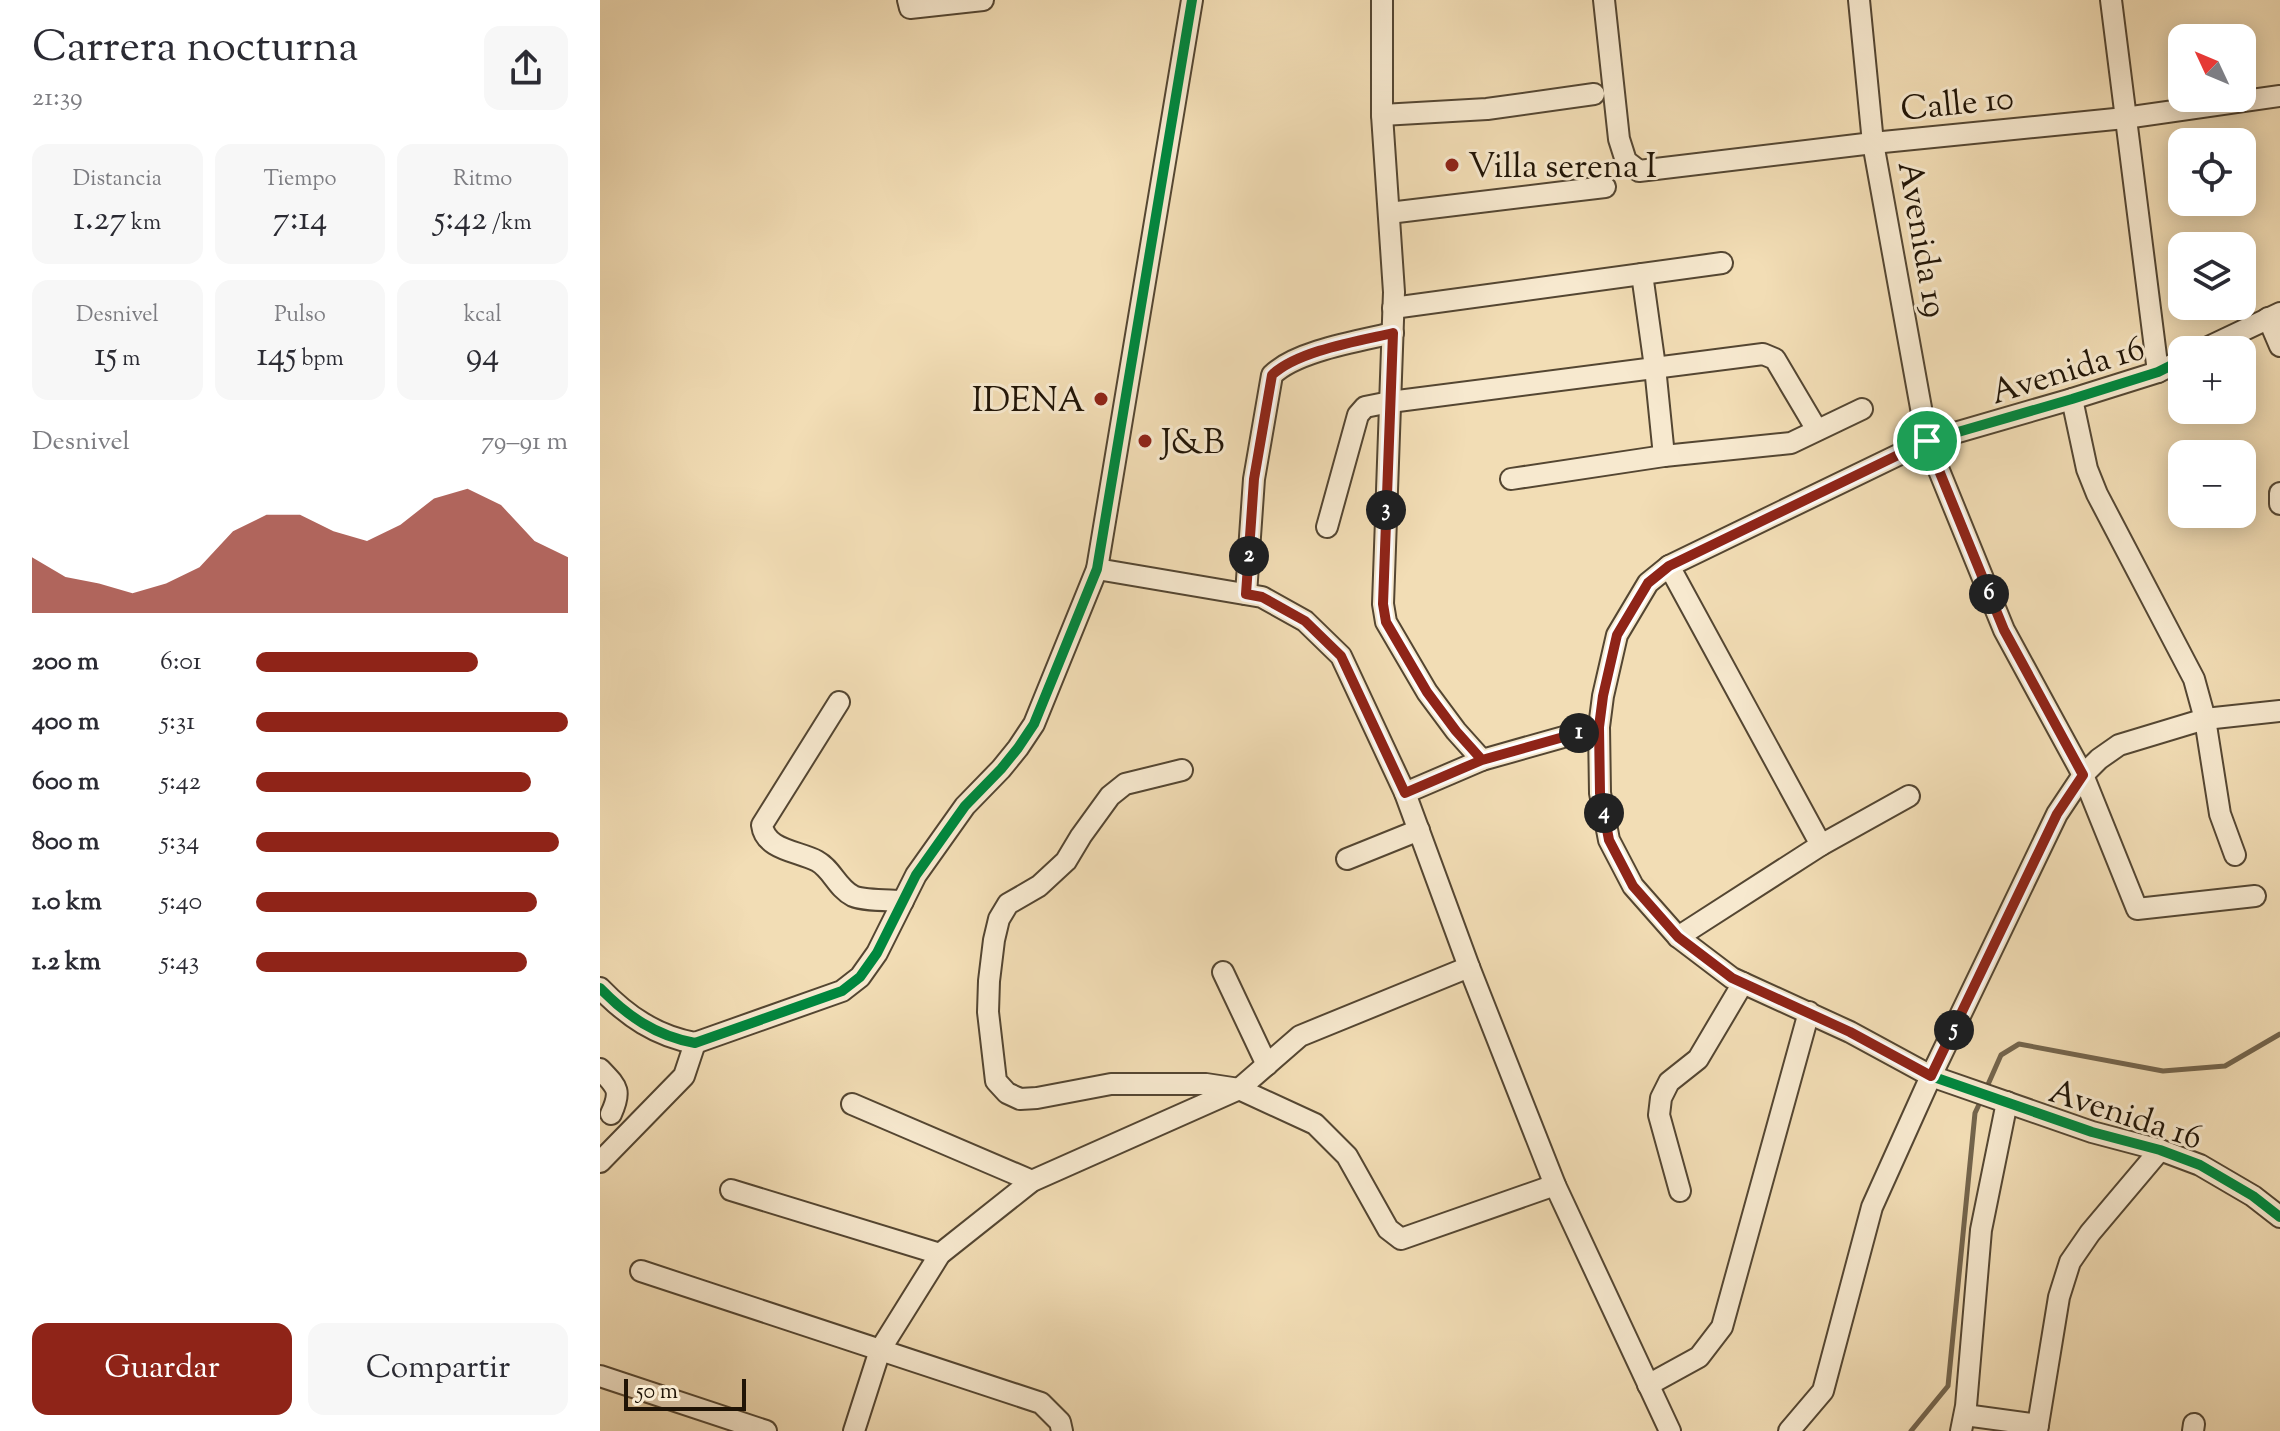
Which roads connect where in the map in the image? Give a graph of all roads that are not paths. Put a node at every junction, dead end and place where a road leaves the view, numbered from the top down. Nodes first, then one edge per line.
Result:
1 (908, 0) edge
2 (983, 0) edge
3 (1192, 0) edge
4 (1382, 0) edge
5 (1604, 0) edge
6 (1859, 0) edge
7 (2111, 0) edge
8 (1594, 94) dead end
9 (2280, 96) edge
10 (1382, 115) junction
11 (2125, 118) junction
12 (1873, 143) junction
13 (1605, 187) dead end
14 (1389, 213) junction
15 (1722, 263) dead end
16 (1642, 274) junction
17 (1393, 308) junction
18 (2274, 316) edge
19 (1393, 333) junction
20 (2232, 336) edge
21 (2280, 346) edge
22 (1655, 367) junction
23 (2168, 367) edge
24 (2158, 372) junction
25 (2072, 399) junction
26 (1390, 402) junction
27 (1862, 409) dead end
28 (1817, 430) junction
29 (1927, 441) junction
30 (1664, 456) junction
31 (1511, 479) dead end
32 (2280, 493) edge
33 (2280, 504) edge
34 (1327, 527) dead end
35 (1669, 566) junction
36 (1097, 569) junction
37 (1246, 594) junction
38 (839, 702) dead end
39 (2280, 711) edge
40 (2205, 719) junction
41 (1599, 727) junction
42 (1482, 760) junction
43 (1182, 770) dead end
44 (2083, 775) junction
45 (1405, 793) junction
46 (1909, 796) dead end
47 (1419, 830) junction
48 (1821, 845) junction
49 (2235, 855) dead end
50 (1347, 859) dead end
51 (2255, 896) dead end
52 (903, 901) junction
53 (1678, 937) junction
54 (1469, 967) junction
55 (1223, 972) dead end
56 (1743, 983) junction
57 (600, 988) edge
58 (1809, 1012) junction
59 (695, 1043) junction
60 (1267, 1065) junction
61 (600, 1069) edge
62 (1931, 1076) junction
63 (1239, 1089) junction
64 (1999, 1099) junction
65 (852, 1104) dead end
66 (606, 1118) edge
67 (631, 1128) junction
68 (2160, 1150) junction
69 (600, 1162) edge
70 (1032, 1181) junction
71 (1555, 1185) junction
72 (731, 1190) dead end
73 (1680, 1191) dead end
74 (2280, 1217) edge
75 (940, 1254) junction
76 (641, 1271) dead end
77 (880, 1350) junction
78 (600, 1376) edge
79 (1648, 1385) junction
80 (1963, 1423) edge
81 (2037, 1428) edge
82 (766, 1431) edge
83 (854, 1431) edge
84 (1062, 1431) edge
85 (1670, 1431) edge
86 (1789, 1431) edge

1 - 2 street
3 - 36 street
4 - 10 street
5 - 12 street, Calle 10
6 - 12 street, Avenida 19
7 - 11 street
8 - 10 street
9 - 11 street, Calle 10
10 - 14 street
11 - 12 street, Calle 10
11 - 24 street
12 - 29 street, Avenida 19
13 - 14 street
14 - 17 street
15 - 16 street
16 - 17 street
16 - 22 street
17 - 19 street
18 - 20 street
18 - 21 street
19 - 26 street
19 - 37 street
22 - 26 street
22 - 28 street
22 - 30 street
23 - 24 street, Avenida 16
24 - 25 street, Avenida 16
25 - 29 street, Avenida 16
25 - 40 street
26 - 34 street
26 - 42 street
27 - 28 street
28 - 30 street
29 - 35 street, Avenida 16
29 - 44 street, Avenida 19
30 - 31 street
32 - 33 street
35 - 41 street, Avenida 16
35 - 48 street
36 - 37 street
36 - 52 street
37 - 45 street
38 - 52 street
39 - 40 street
40 - 44 street
40 - 49 street
41 - 42 street
41 - 53 street, Avenida 16
42 - 45 street
43 - 63 street
44 - 51 street, Avenida 19
44 - 62 street
45 - 47 street
46 - 48 street
47 - 50 street
47 - 54 street
48 - 53 street
52 - 59 street
53 - 56 street, Avenida 16
54 - 60 street
54 - 71 street
55 - 60 street
56 - 58 street, Avenida 16
56 - 73 street
57 - 59 street
58 - 62 street, Avenida 16
58 - 79 street
59 - 67 street
60 - 63 street
61 - 66 street
62 - 64 street, Avenida 16
62 - 86 street
63 - 70 street
63 - 71 street
64 - 68 street, Avenida 16
64 - 80 street
65 - 70 street
66 - 67 street
67 - 69 street
68 - 74 street, Avenida 16
68 - 81 street
70 - 75 street
71 - 79 street
72 - 75 street
75 - 77 street
76 - 77 street
77 - 83 street
77 - 84 street
78 - 82 street
79 - 85 street
80 - 81 street

